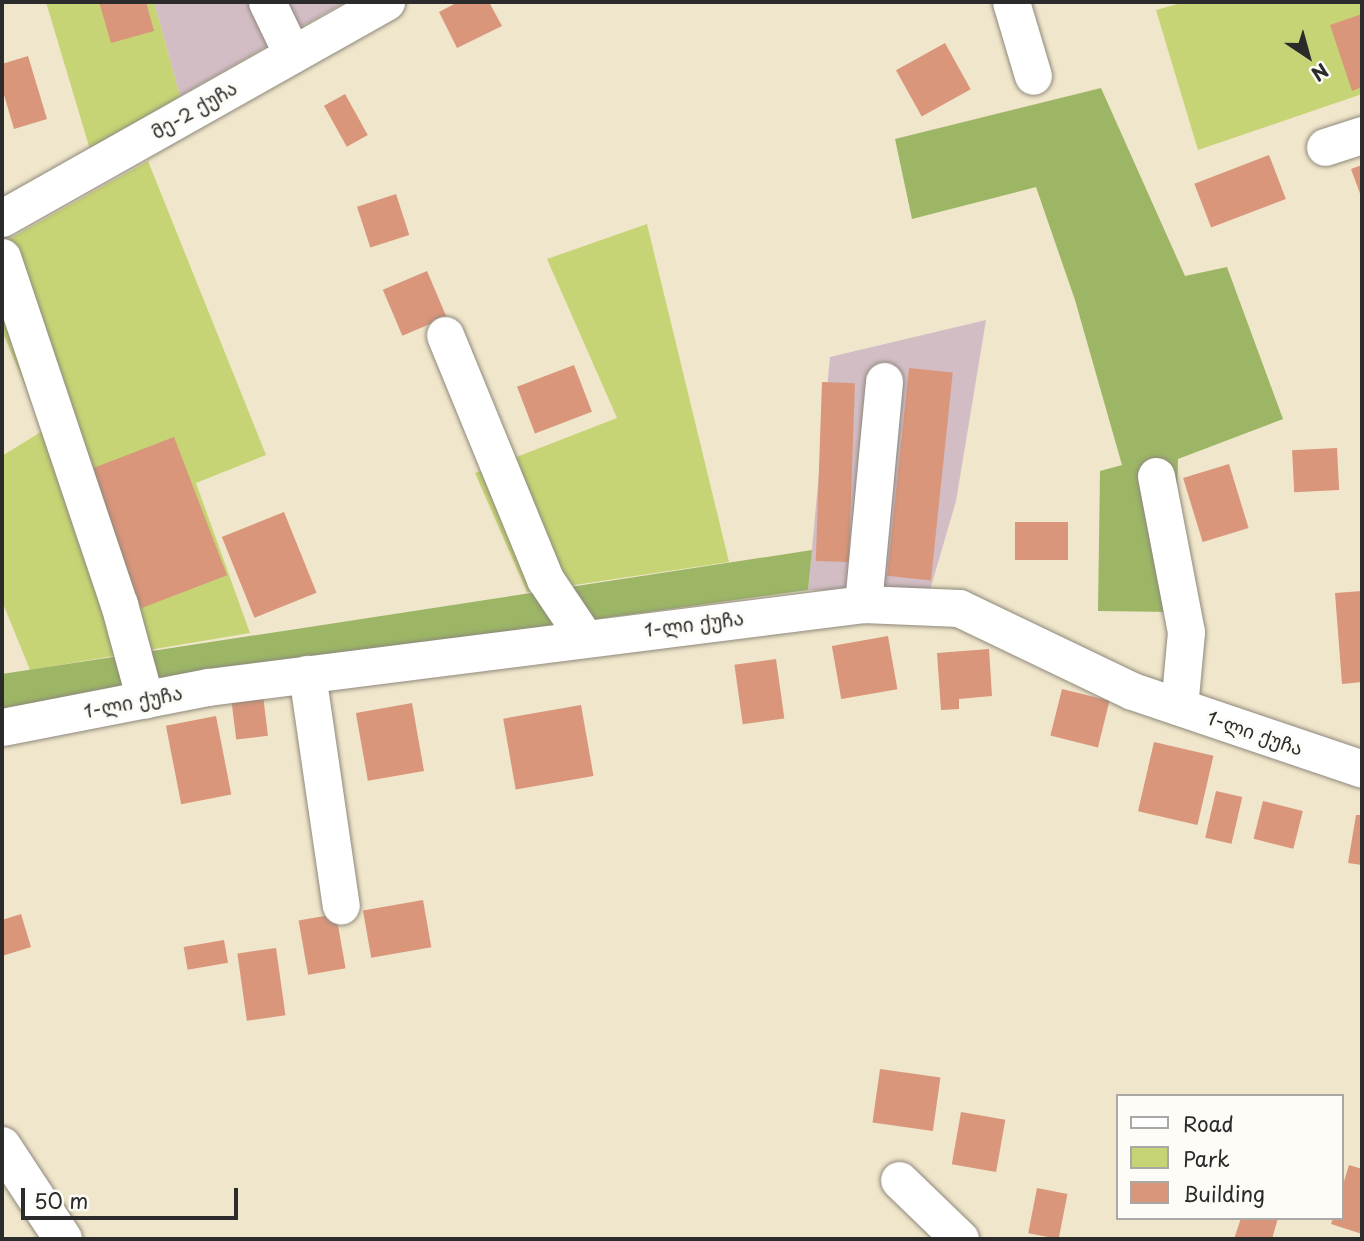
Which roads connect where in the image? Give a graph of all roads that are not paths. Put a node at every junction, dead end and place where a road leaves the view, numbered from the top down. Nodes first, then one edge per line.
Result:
1 (267, 2) edge
2 (386, 2) edge
3 (1011, 2) edge
4 (292, 54) junction
5 (1033, 76) dead end
6 (1362, 135) edge
7 (1325, 147) dead end
8 (2, 218) edge
9 (2, 257) edge
10 (445, 335) dead end
11 (884, 381) dead end
12 (1156, 476) dead end
13 (863, 604) junction
14 (584, 637) junction
15 (307, 674) junction
16 (145, 701) junction
17 (1179, 707) junction
18 (2, 727) edge
19 (1362, 769) edge
20 (341, 906) dead end
21 (2, 1146) edge
22 (899, 1180) dead end
23 (62, 1239) edge
24 (960, 1239) edge

1 - 4 street
2 - 4 street, მე-2 ქუჩა
3 - 5 street
4 - 8 street, მე-2 ქუჩა
6 - 7 street
9 - 16 street
10 - 14 street
11 - 13 street
12 - 17 street
13 - 14 street, 1-ლი ქუჩა
13 - 17 street, 1-ლი ქუჩა
14 - 15 street, 1-ლი ქუჩა
15 - 16 street, 1-ლი ქუჩა
15 - 20 street
16 - 18 street, 1-ლი ქუჩა
17 - 19 street, 1-ლი ქუჩა
21 - 23 highway
22 - 24 street

